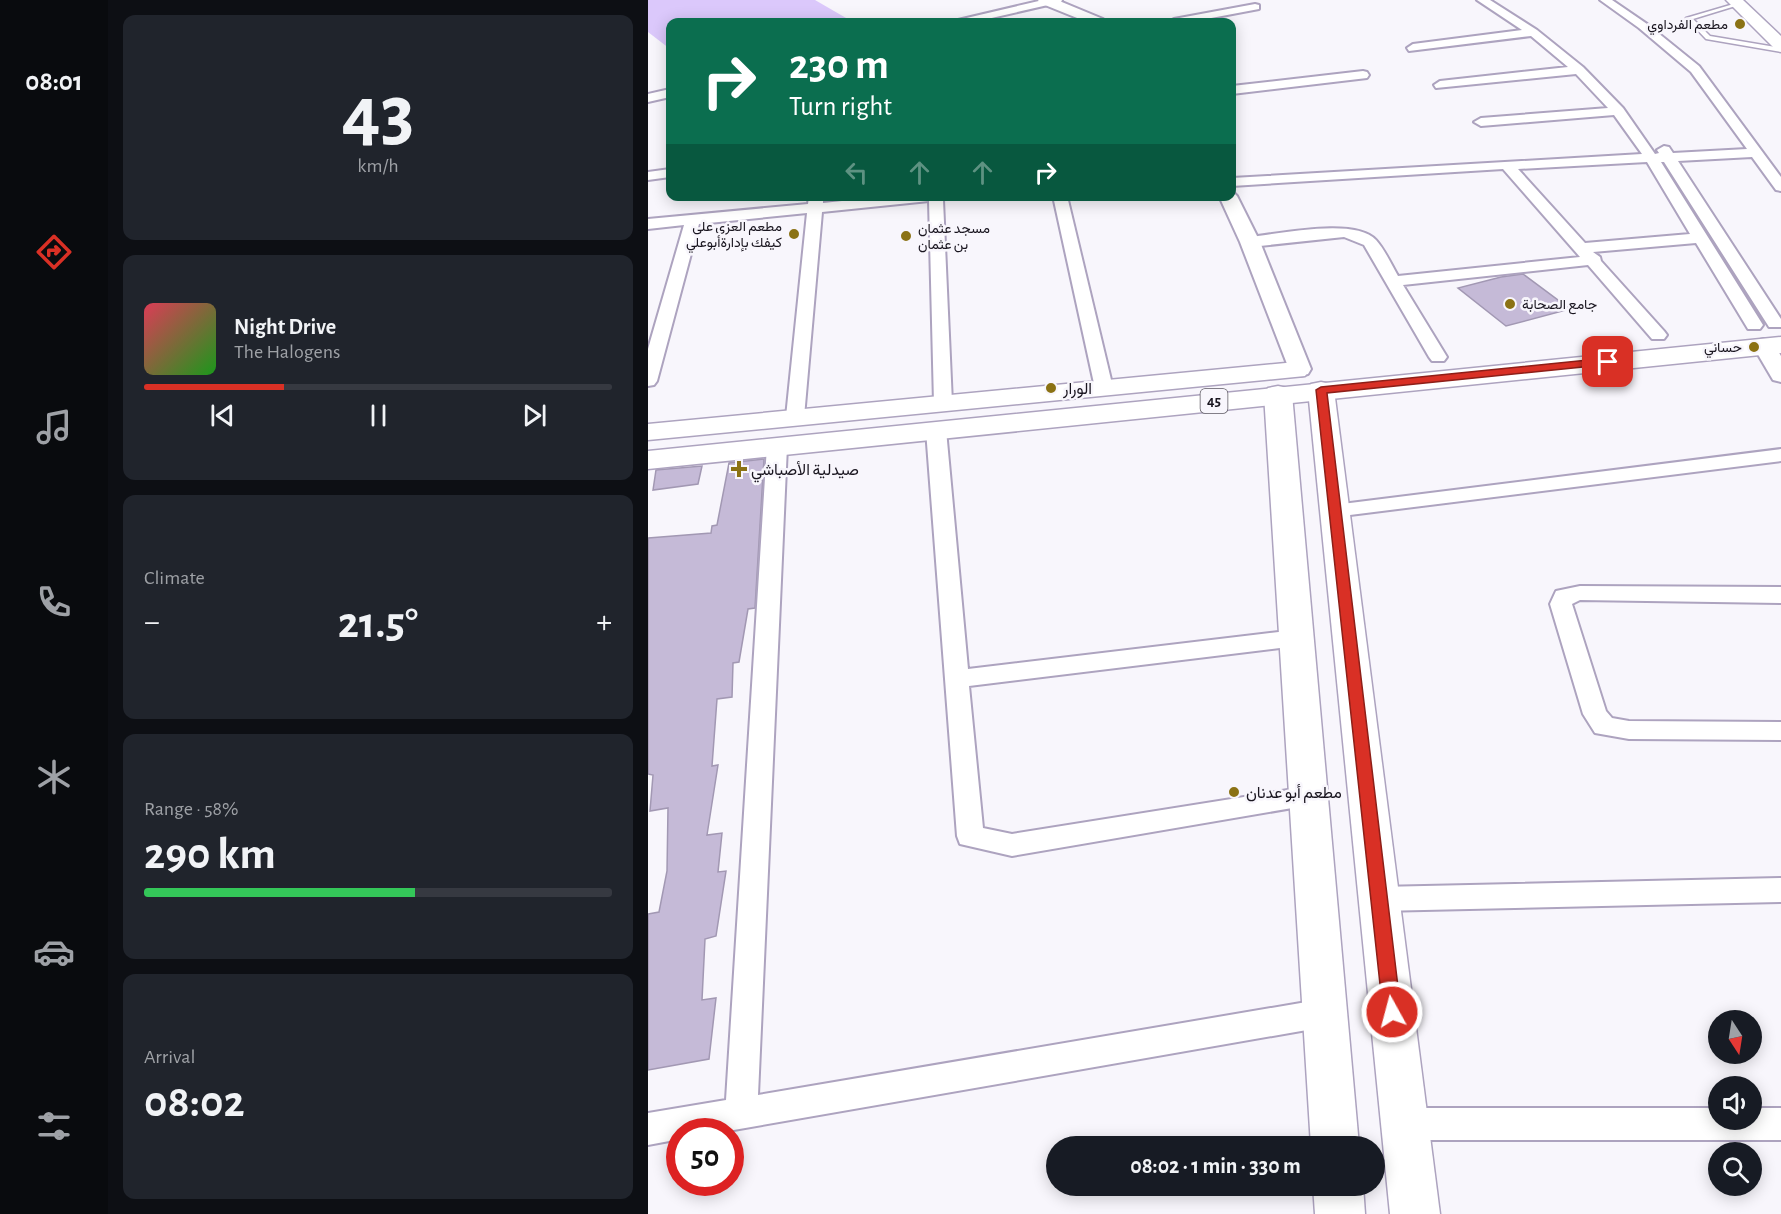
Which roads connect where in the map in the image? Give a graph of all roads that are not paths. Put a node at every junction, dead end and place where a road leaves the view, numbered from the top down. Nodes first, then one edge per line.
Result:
1 (1482, 0) edge
2 (1503, 0) edge
3 (1605, 0) edge
4 (1050, 1) edge
5 (1736, 2) edge
6 (1255, 7) dead end
7 (979, 18) edge
8 (1089, 18) edge
9 (1196, 18) edge
10 (1533, 32) junction
11 (1563, 38) dead end
12 (1781, 45) edge
13 (1413, 48) dead end
14 (1781, 50) edge
15 (1579, 51) dead end
16 (1579, 70) junction
17 (1600, 71) dead end
18 (1363, 75) dead end
19 (1440, 85) dead end
20 (1614, 87) dead end
21 (1236, 90) edge
22 (666, 94) edge
23 (648, 98) edge
24 (1623, 107) junction
25 (1481, 122) dead end
26 (1656, 139) dead end
27 (1756, 153) junction
28 (1669, 158) junction
29 (1652, 159) junction
30 (1507, 165) junction
31 (666, 174) edge
32 (648, 176) edge
33 (1236, 182) edge
34 (1781, 187) edge
35 (840, 201) edge
36 (938, 201) edge
37 (1059, 201) edge
38 (1230, 201) edge
39 (816, 202) edge
40 (693, 219) junction
41 (648, 224) edge
42 (1700, 238) junction
43 (1250, 242) junction
44 (1582, 248) junction
45 (1594, 261) junction
46 (1393, 281) junction
47 (1771, 332) edge
48 (1658, 334) junction
49 (1438, 357) junction
50 (1515, 360) junction
51 (1781, 375) edge
52 (648, 381) edge
53 (1300, 385) junction
54 (1104, 388) junction
55 (1217, 389) junction
56 (943, 403) junction
57 (795, 417) junction
58 (936, 430) junction
59 (648, 432) edge
60 (701, 440) junction
61 (777, 446) junction
62 (1781, 455) edge
63 (648, 460) edge
64 (1334, 511) junction
65 (1781, 595) edge
66 (1296, 638) junction
67 (957, 679) junction
68 (1781, 731) edge
69 (1307, 797) junction
70 (1781, 890) edge
71 (1379, 899) junction
72 (1324, 1013) junction
73 (741, 1113) junction
74 (1405, 1124) junction
75 (1781, 1124) edge
76 (648, 1129) edge
77 (1334, 1136) edge
78 (1339, 1196) edge
79 (1340, 1214) edge
80 (1415, 1214) edge

1 - 10 street
2 - 11 street
3 - 27 street
4 - 7 street
4 - 8 street
5 - 12 main road
5 - 14 lane
6 - 9 street
10 - 13 street
10 - 16 street
15 - 17 street
16 - 19 street
16 - 24 street
18 - 21 street
20 - 24 street
22 - 23 street
24 - 25 street
24 - 29 street
26 - 28 street
27 - 28 street
27 - 34 street
28 - 29 street
28 - 47 street
29 - 30 street
29 - 42 street
30 - 33 street
30 - 44 street
31 - 32 street
35 - 39 street
36 - 56 street
37 - 54 street
38 - 43 street
39 - 40 street
39 - 57 street
40 - 41 street
40 - 52 street
42 - 44 street
42 - 47 street
43 - 46 street
43 - 53 street
44 - 45 street
45 - 46 street
45 - 48 street
46 - 49 street
47 - 48 main road, 45
47 - 50 main road, 45
47 - 51 street
48 - 50 main road, 45
49 - 50 main road, 45
49 - 53 main road, 45
50 - 53 main road, 45
53 - 55 main road, 45
53 - 64 main road
53 - 66 main road
54 - 55 main road, 45
54 - 56 main road, 45
55 - 58 main road, 45
56 - 57 main road, 45
57 - 60 main road, 45
58 - 61 main road, 45
58 - 67 street
59 - 60 main road, 45
60 - 61 main road, 45
60 - 63 main road, 45
61 - 73 street
62 - 64 street
64 - 71 main road
65 - 68 street
66 - 67 street
66 - 69 main road
67 - 69 street
69 - 72 main road
70 - 71 street
71 - 74 main road
72 - 73 street
72 - 77 main road
73 - 76 street
74 - 75 street
74 - 80 main road
78 - 79 main road

